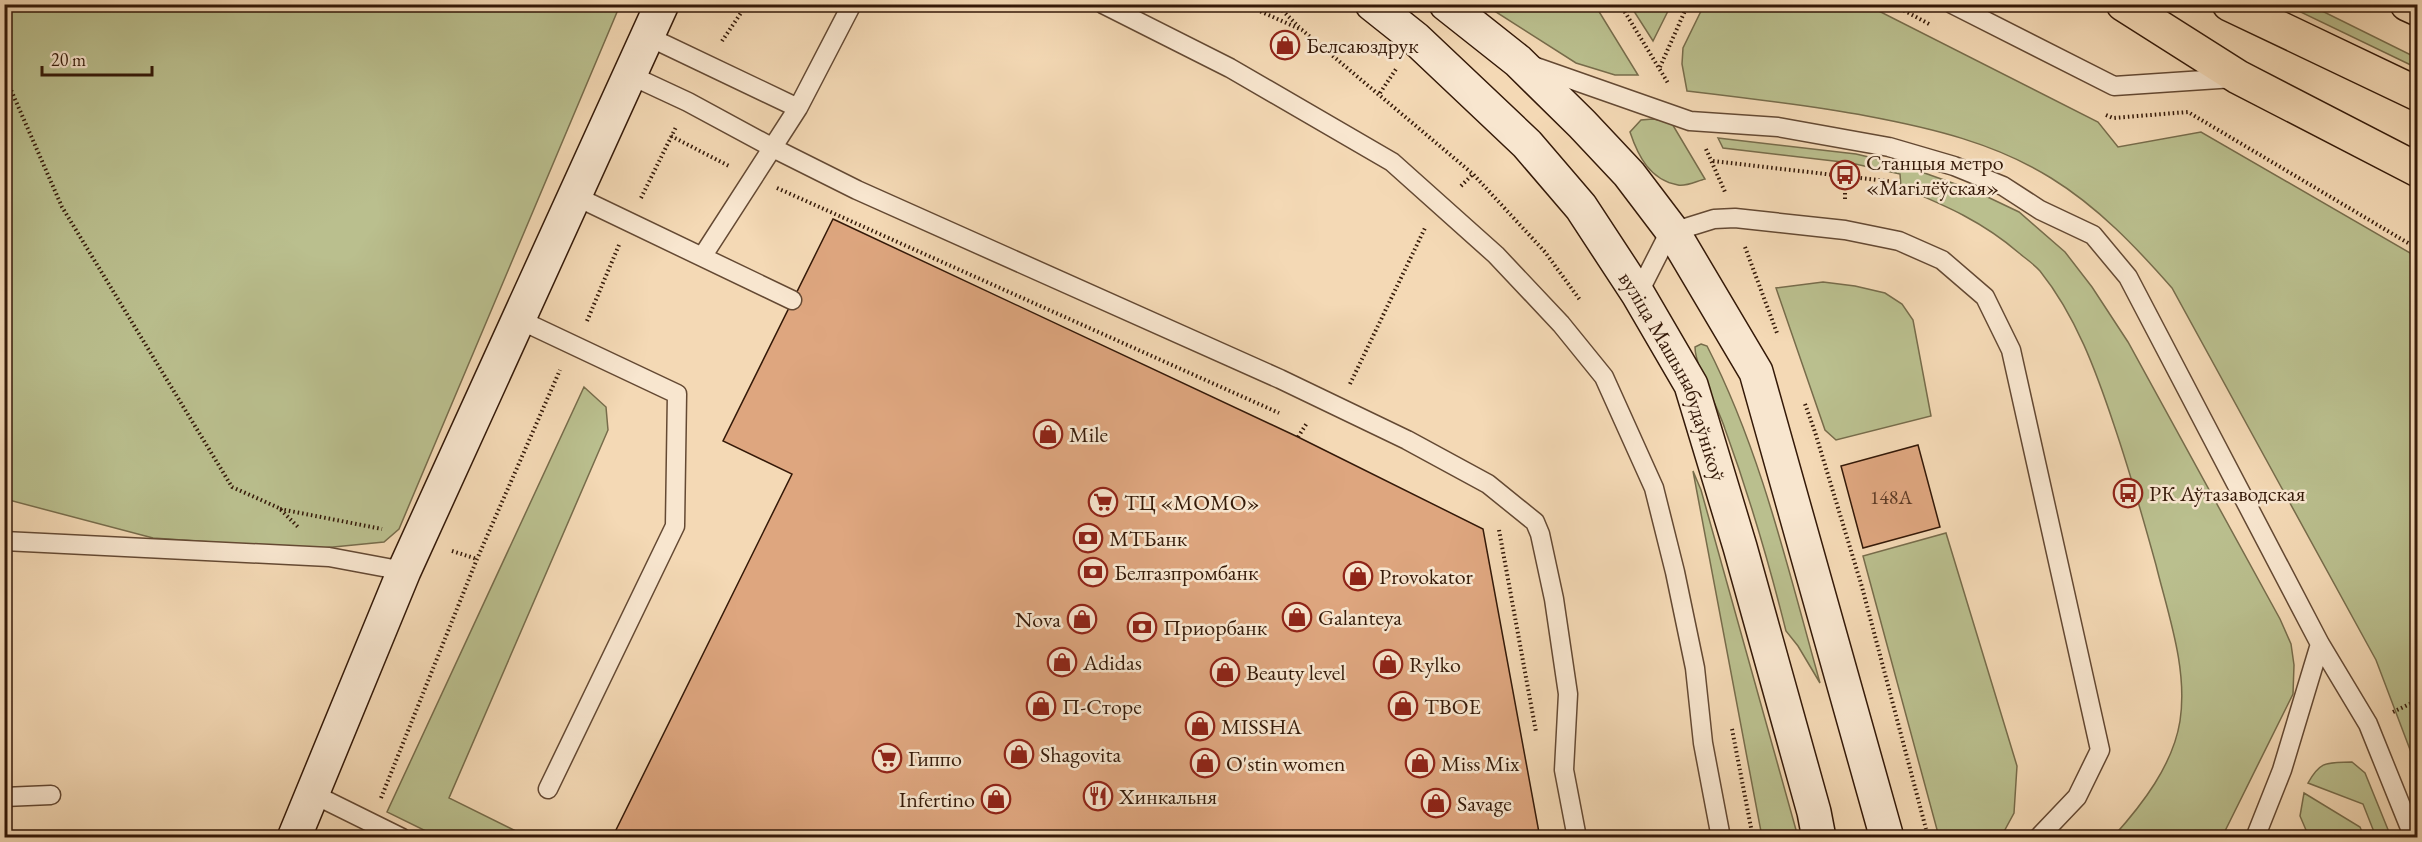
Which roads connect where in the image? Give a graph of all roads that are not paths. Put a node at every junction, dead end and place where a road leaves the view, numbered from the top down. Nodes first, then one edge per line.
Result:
1 (662, 4) edge
2 (852, 4) edge
3 (1103, 4) edge
4 (1372, 4) edge
5 (1446, 4) edge
6 (1952, 4) edge
7 (2123, 4) edge
8 (2229, 4) edge
9 (2407, 4) edge
10 (2418, 9) edge
11 (647, 36) junction
12 (1518, 61) junction
13 (630, 75) junction
14 (2238, 77) junction
15 (2418, 94) edge
16 (798, 108) junction
17 (2343, 130) junction
18 (773, 148) junction
19 (2418, 170) edge
20 (2418, 182) edge
21 (575, 196) junction
22 (1673, 232) junction
23 (702, 257) junction
24 (1638, 294) junction
25 (792, 300) dead end
26 (518, 319) junction
27 (4, 541) edge
28 (404, 571) junction
29 (2320, 644) junction
30 (548, 789) dead end
31 (311, 793) junction
32 (51, 795) dead end
33 (4, 797) edge
34 (2263, 818) junction
35 (1821, 829) edge
36 (294, 837) edge
37 (402, 837) edge
38 (1577, 837) edge
39 (1721, 837) edge
40 (1887, 837) edge
41 (2038, 837) edge
42 (2255, 837) edge
43 (2271, 837) edge
44 (2414, 837) edge

1 - 11 main road
2 - 16 lane
3 - 39 lane
4 - 24 main road, вуліца Машынабудаўнікоў
5 - 12 main road
6 - 14 lane
7 - 14 main road
8 - 15 main road
9 - 10 main road
11 - 13 main road
11 - 16 lane
12 - 22 main road
12 - 29 lane
13 - 18 lane
13 - 21 main road
14 - 17 main road
16 - 18 lane
17 - 19 main road
17 - 20 main road
18 - 23 lane
18 - 38 lane
21 - 23 lane
21 - 26 main road
22 - 24 lane
22 - 40 main road
22 - 41 lane
23 - 25 lane
24 - 35 main road, вуліца Машынабудаўнікоў
26 - 28 main road
26 - 30 lane
27 - 28 lane
28 - 31 main road
29 - 34 lane
29 - 44 lane
31 - 36 main road
31 - 37 lane
32 - 33 lane
34 - 42 lane
34 - 43 lane

